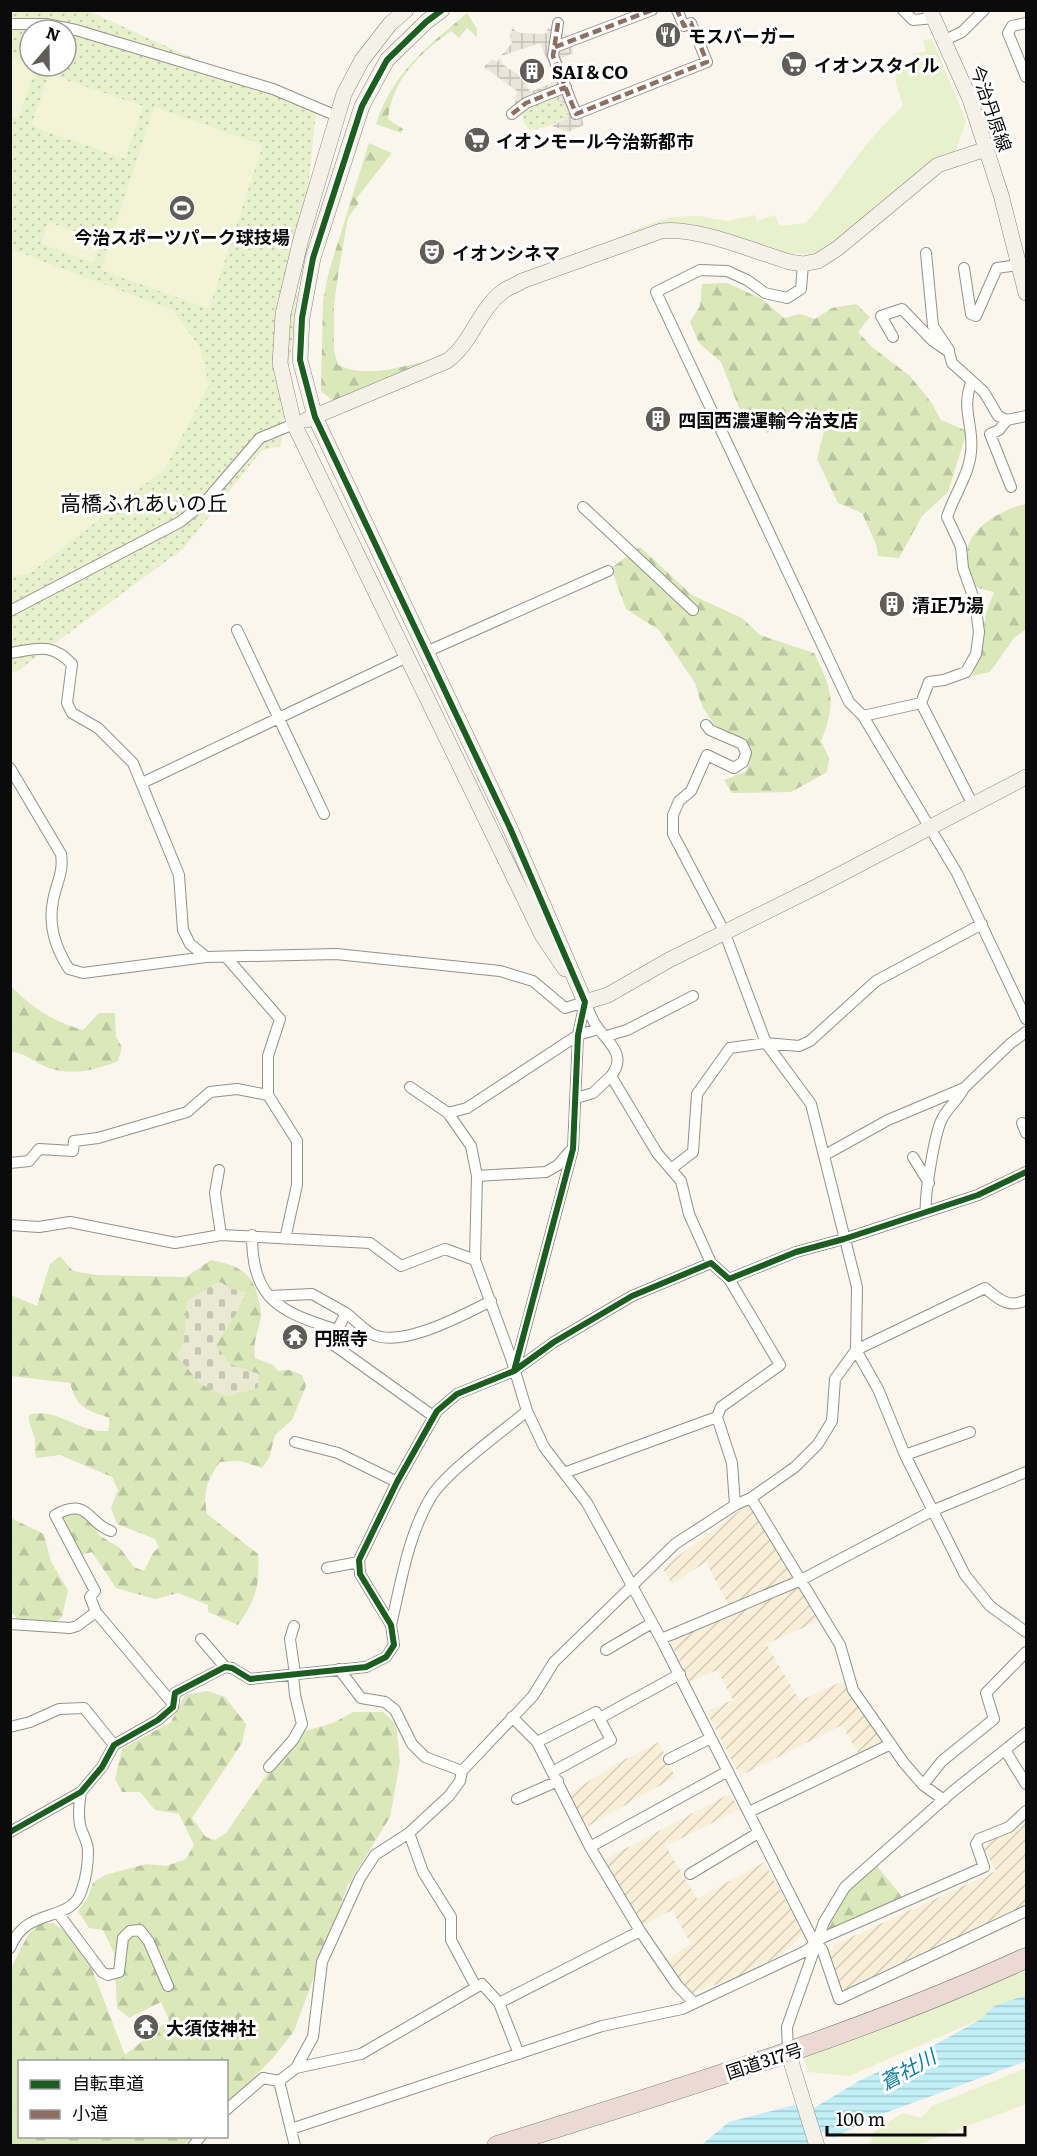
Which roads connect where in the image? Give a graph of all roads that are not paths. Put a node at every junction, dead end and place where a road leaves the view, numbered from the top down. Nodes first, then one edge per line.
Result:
1 (406, 10) edge
2 (442, 10) edge
3 (652, 10) edge
4 (677, 10) edge
5 (903, 10) edge
6 (984, 10) edge
7 (932, 14) edge
8 (558, 23) dead end
9 (1026, 23) edge
10 (10, 24) edge
11 (945, 40) junction
12 (555, 46) junction
13 (1026, 77) edge
14 (566, 87) junction
15 (512, 114) dead end
16 (337, 116) junction
17 (986, 149) junction
18 (926, 254) dead end
19 (803, 264) junction
20 (1018, 264) junction
21 (964, 268) dead end
22 (1026, 293) edge
23 (893, 337) dead end
24 (949, 351) junction
25 (971, 383) junction
26 (1026, 416) edge
27 (315, 417) junction
28 (1006, 420) junction
29 (294, 424) junction
30 (1011, 487) dead end
31 (583, 507) dead end
32 (608, 571) dead end
33 (693, 610) dead end
34 (10, 611) edge
35 (237, 630) dead end
36 (10, 652) edge
37 (426, 652) junction
38 (407, 657) junction
39 (921, 703) junction
40 (863, 716) junction
41 (279, 718) junction
42 (706, 725) dead end
43 (10, 768) edge
44 (1026, 777) edge
45 (142, 783) junction
46 (973, 805) junction
47 (324, 814) dead end
48 (930, 827) junction
49 (982, 924) junction
50 (724, 932) junction
51 (206, 957) junction
52 (227, 958) junction
53 (693, 996) dead end
54 (585, 1002) junction
55 (1024, 1005) edge
56 (1026, 1019) edge
57 (1026, 1032) edge
58 (603, 1033) junction
59 (578, 1035) junction
60 (766, 1043) junction
61 (611, 1076) junction
62 (410, 1087) dead end
63 (964, 1088) junction
64 (268, 1095) junction
65 (576, 1098) junction
66 (448, 1113) junction
67 (573, 1146) junction
68 (825, 1155) junction
69 (913, 1157) dead end
70 (10, 1163) edge
71 (671, 1169) junction
72 (219, 1170) dead end
73 (1026, 1172) edge
74 (477, 1176) junction
75 (929, 1184) junction
76 (926, 1212) junction
77 (10, 1225) edge
78 (221, 1234) junction
79 (252, 1235) junction
80 (285, 1239) junction
81 (843, 1239) junction
82 (475, 1260) junction
83 (711, 1263) junction
84 (729, 1280) junction
85 (270, 1296) junction
86 (1026, 1300) edge
87 (491, 1301) junction
88 (346, 1313) junction
89 (338, 1330) junction
90 (856, 1350) junction
91 (514, 1371) junction
92 (527, 1411) junction
93 (434, 1416) junction
94 (717, 1418) junction
95 (970, 1432) dead end
96 (295, 1442) dead end
97 (905, 1455) junction
98 (1026, 1472) edge
99 (564, 1473) junction
100 (397, 1482) junction
101 (752, 1498) junction
102 (735, 1505) junction
103 (934, 1510) junction
104 (111, 1531) dead end
105 (359, 1562) junction
106 (327, 1568) dead end
107 (799, 1581) junction
108 (631, 1587) junction
109 (96, 1612) junction
110 (10, 1623) edge
111 (652, 1623) junction
112 (391, 1625) junction
113 (294, 1626) dead end
114 (1026, 1632) edge
115 (201, 1639) dead end
116 (661, 1639) junction
117 (606, 1650) dead end
118 (1026, 1652) edge
119 (225, 1667) junction
120 (339, 1670) junction
121 (294, 1674) junction
122 (680, 1674) junction
123 (173, 1704) junction
124 (512, 1717) junction
125 (600, 1718) junction
126 (10, 1727) edge
127 (1026, 1733) edge
128 (711, 1738) junction
129 (537, 1742) junction
130 (891, 1744) junction
131 (114, 1745) junction
132 (1005, 1750) junction
133 (669, 1759) dead end
134 (269, 1767) dead end
135 (462, 1771) junction
136 (728, 1771) junction
137 (556, 1776) junction
138 (1026, 1784) edge
139 (924, 1785) junction
140 (81, 1792) junction
141 (517, 1799) dead end
142 (944, 1800) junction
143 (1026, 1811) edge
144 (749, 1812) junction
145 (10, 1832) edge
146 (409, 1833) junction
147 (758, 1833) junction
148 (590, 1847) junction
149 (690, 1874) dead end
150 (1026, 1911) edge
151 (58, 1913) junction
152 (640, 1931) junction
153 (816, 1946) junction
154 (10, 1948) edge
155 (1026, 1958) edge
156 (168, 1986) dead end
157 (476, 1988) junction
158 (694, 2002) junction
159 (499, 2003) junction
160 (519, 2054) junction
161 (789, 2055) junction
162 (296, 2068) junction
163 (279, 2081) junction
164 (228, 2108) edge
165 (291, 2129) junction
166 (295, 2145) edge
167 (496, 2145) edge
168 (817, 2145) edge

1 - 16 street
2 - 27 street
3 - 12 street
4 - 14 street
5 - 7 street
6 - 11 street
7 - 11 street, 今治丹原線
8 - 12 street
9 - 13 street
10 - 16 street
11 - 17 street, 今治丹原線
12 - 14 street
14 - 15 street
16 - 29 street
17 - 19 street
17 - 20 street, 今治丹原線
18 - 24 street
19 - 27 street
19 - 40 street
20 - 21 street
20 - 22 street, 今治丹原線
23 - 24 street
24 - 25 street
25 - 28 street
25 - 39 street
26 - 28 street
27 - 29 street
27 - 37 street
28 - 30 street
29 - 34 street
29 - 38 street
31 - 33 street
32 - 37 street
35 - 41 street
36 - 45 street
37 - 54 street
38 - 41 street
38 - 54 street
39 - 40 street
39 - 46 street
40 - 48 street
41 - 45 street
41 - 47 street
42 - 50 street
43 - 51 street
44 - 46 street
45 - 51 street
46 - 48 street
48 - 49 street
48 - 50 street
49 - 55 street
49 - 60 street
50 - 54 street
50 - 60 street
51 - 52 street
52 - 54 street
52 - 64 street
53 - 58 street
54 - 58 street
54 - 59 street
55 - 56 street
57 - 63 street
58 - 59 street
58 - 61 street
59 - 65 street
59 - 66 street
60 - 68 street
60 - 71 street
61 - 65 street
61 - 71 street
62 - 66 street
63 - 68 street
63 - 75 street
64 - 70 street
64 - 80 street
65 - 67 street
66 - 74 street
67 - 74 street
67 - 91 street
68 - 81 street
69 - 75 street
71 - 83 street
72 - 78 street
73 - 76 street
74 - 82 street
75 - 76 street
76 - 81 street
77 - 78 street
78 - 79 street
79 - 80 street
79 - 85 street
80 - 82 street
81 - 84 street
81 - 90 street
82 - 87 street
83 - 84 street
83 - 91 street
84 - 94 street
85 - 88 street
85 - 89 street
86 - 90 street
87 - 88 street
87 - 91 street
88 - 89 street
89 - 93 street
90 - 97 street
90 - 101 street
91 - 92 street
91 - 93 street
92 - 99 street
92 - 112 street
93 - 100 street
94 - 99 street
94 - 102 street
95 - 97 street
96 - 100 street
97 - 103 street
98 - 103 street
99 - 108 street
100 - 105 street
101 - 102 street
101 - 107 street
102 - 108 street
103 - 107 street
103 - 114 street
104 - 109 street
105 - 106 street
105 - 112 street
107 - 116 street
107 - 130 street
108 - 111 street
108 - 124 street
109 - 110 street
109 - 123 street
111 - 116 street
111 - 117 street
112 - 120 street
113 - 121 street
115 - 119 street
116 - 122 street
118 - 139 street
119 - 121 street
119 - 123 street
120 - 121 street
120 - 135 street
121 - 134 street
122 - 125 street
122 - 128 street
123 - 131 street
124 - 129 street
124 - 135 street
125 - 129 street
125 - 137 street
126 - 131 street
127 - 132 street
128 - 133 street
128 - 136 street
129 - 137 street
130 - 139 street
130 - 144 street
131 - 140 street
132 - 138 street
132 - 142 street
135 - 146 street
136 - 144 street
136 - 148 street
137 - 141 street
137 - 148 street
139 - 142 street
140 - 145 street
140 - 151 street
142 - 153 street
143 - 153 street
144 - 147 street
146 - 157 street
146 - 162 street
147 - 149 street
147 - 153 street
148 - 152 street
150 - 153 street
151 - 154 street
151 - 156 street
152 - 158 street
152 - 159 street
153 - 158 street
153 - 161 street
155 - 161 highway, 国道317号
157 - 159 street
157 - 162 street
158 - 160 street
159 - 160 street
160 - 165 street
161 - 167 highway, 国道317号
161 - 168 street
162 - 163 street
163 - 164 street
163 - 165 street
165 - 166 street

